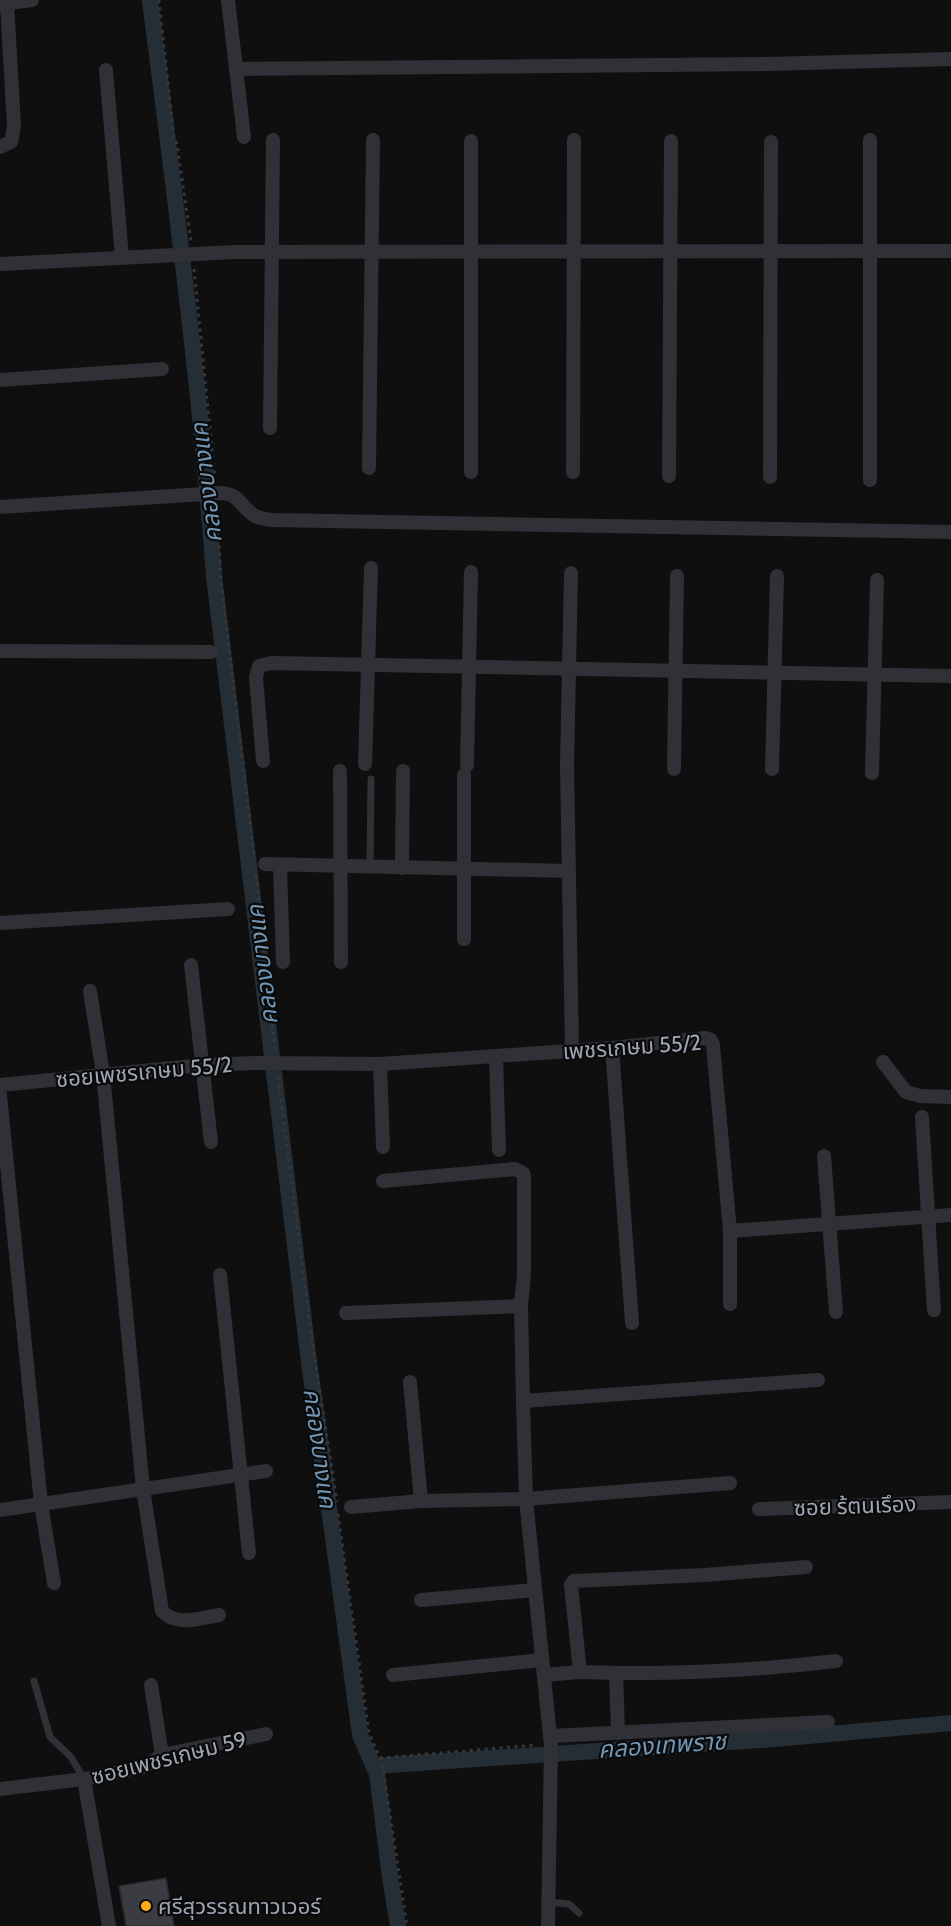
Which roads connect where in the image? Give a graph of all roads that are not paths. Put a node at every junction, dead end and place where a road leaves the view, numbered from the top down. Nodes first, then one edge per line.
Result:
1 (32, 0) edge
2 (228, 0) edge
3 (3, 3) edge
4 (951, 59) edge
5 (236, 69) junction
6 (106, 70) dead end
7 (6, 86) edge
8 (244, 136) dead end
9 (273, 140) dead end
10 (373, 140) dead end
11 (574, 140) dead end
12 (870, 140) dead end
13 (471, 141) dead end
14 (671, 141) dead end
15 (771, 142) dead end
16 (0, 147) edge
17 (951, 251) edge
18 (272, 252) junction
19 (372, 252) junction
20 (471, 252) junction
21 (573, 252) junction
22 (672, 252) junction
23 (771, 252) junction
24 (870, 252) junction
25 (122, 257) junction
26 (0, 264) edge
27 (162, 369) dead end
28 (0, 380) edge
29 (270, 428) dead end
30 (369, 468) dead end
31 (471, 472) dead end
32 (573, 472) dead end
33 (669, 476) dead end
34 (770, 477) dead end
35 (870, 480) dead end
36 (0, 507) edge
37 (951, 532) edge
38 (371, 568) dead end
39 (471, 572) dead end
40 (571, 573) dead end
41 (677, 576) dead end
42 (777, 576) dead end
43 (877, 580) dead end
44 (0, 651) edge
45 (211, 652) dead end
46 (369, 665) junction
47 (469, 667) junction
48 (569, 668) junction
49 (676, 671) junction
50 (775, 673) junction
51 (874, 675) junction
52 (951, 676) edge
53 (263, 761) dead end
54 (365, 764) dead end
55 (674, 769) dead end
56 (772, 769) dead end
57 (340, 771) dead end
58 (403, 771) dead end
59 (872, 773) dead end
60 (371, 779) dead end
61 (265, 864) dead end
62 (280, 865) junction
63 (340, 866) junction
64 (370, 867) junction
65 (402, 868) junction
66 (463, 869) junction
67 (569, 871) junction
68 (228, 909) dead end
69 (0, 923) edge
70 (464, 939) dead end
71 (283, 962) dead end
72 (341, 962) dead end
73 (191, 965) dead end
74 (90, 991) dead end
75 (612, 1048) junction
76 (572, 1050) junction
77 (496, 1056) junction
78 (883, 1062) dead end
79 (288, 1063) joint
80 (380, 1064) junction
81 (203, 1065) junction
82 (103, 1074) junction
83 (0, 1085) edge
84 (0, 1095) edge
85 (951, 1097) edge
86 (922, 1117) dead end
87 (212, 1142) dead end
88 (383, 1146) dead end
89 (499, 1150) dead end
90 (824, 1156) dead end
91 (383, 1180) dead end
92 (951, 1215) edge
93 (927, 1217) junction
94 (829, 1224) junction
95 (730, 1231) junction
96 (220, 1275) dead end
97 (730, 1304) dead end
98 (521, 1306) junction
99 (934, 1310) dead end
100 (346, 1312) dead end
101 (836, 1312) dead end
102 (632, 1323) dead end
103 (818, 1380) dead end
104 (410, 1382) dead end
105 (523, 1401) junction
106 (266, 1471) dead end
107 (240, 1476) junction
108 (730, 1483) dead end
109 (143, 1490) junction
110 (526, 1500) junction
111 (421, 1501) junction
112 (951, 1502) edge
113 (41, 1504) junction
114 (351, 1508) dead end
115 (759, 1509) dead end
116 (0, 1510) edge
117 (249, 1553) dead end
118 (806, 1567) dead end
119 (54, 1583) dead end
120 (535, 1590) junction
121 (421, 1600) dead end
122 (219, 1615) dead end
123 (542, 1660) junction
124 (836, 1661) dead end
125 (580, 1672) junction
126 (616, 1673) junction
127 (393, 1675) dead end
128 (544, 1675) junction
129 (33, 1681) dead end
130 (151, 1685) dead end
131 (828, 1722) dead end
132 (618, 1733) junction
133 (266, 1734) dead end
134 (550, 1742) junction
135 (162, 1755) junction
136 (84, 1779) junction
137 (0, 1789) edge
138 (549, 1902) junction
139 (579, 1913) dead end
140 (109, 1926) edge
141 (548, 1926) edge

1 - 3 street
2 - 5 street
3 - 7 street
4 - 5 street
5 - 8 street
6 - 25 street
7 - 16 street
9 - 18 street
10 - 19 street
11 - 21 street
12 - 24 street
13 - 20 street
14 - 22 street
15 - 23 street
17 - 24 street
18 - 19 street
18 - 25 street
18 - 29 street
19 - 20 street
19 - 30 street
20 - 21 street
20 - 31 street
21 - 22 street
21 - 32 street
22 - 23 street
22 - 33 street
23 - 24 street
23 - 34 street
24 - 35 street
25 - 26 street
27 - 28 street
36 - 37 street
38 - 46 street
39 - 47 street
40 - 48 street
41 - 49 street
42 - 50 street
43 - 51 street
44 - 45 street
46 - 47 street
46 - 53 street
46 - 54 street
47 - 48 street
47 - 66 street
48 - 49 street
48 - 67 street
49 - 50 street
49 - 55 street
50 - 51 street
50 - 56 street
51 - 52 street
51 - 59 street
57 - 63 street
58 - 65 street
60 - 64 lane
61 - 62 street
62 - 63 street
62 - 71 street
63 - 64 street
63 - 72 street
64 - 65 street
65 - 66 street
66 - 67 street
66 - 70 street
67 - 76 street
68 - 69 street
73 - 81 street
74 - 82 street
75 - 76 street, เพชรเกษม 55/2
75 - 95 street, เพชรเกษม 55/2
75 - 102 street
76 - 77 street, เพชรเกษม 55/2
77 - 80 street, เพชรเกษม 55/2
77 - 89 street
78 - 85 street
79 - 80 street, เพชรเกษม 55/2
79 - 81 street, ซอยเพชรเกษม 55/2
80 - 88 street
81 - 82 street, ซอยเพชรเกษม 55/2
81 - 87 street
82 - 83 street, ซอยเพชรเกษม 55/2
82 - 109 street
84 - 113 street
86 - 93 street
90 - 94 street
91 - 98 street
92 - 93 street
93 - 94 street
93 - 99 street
94 - 95 street
94 - 101 street
95 - 97 street, เพชรเกษม 55/2
96 - 107 street
98 - 100 street
98 - 105 street
103 - 105 street
104 - 111 street
105 - 110 street
106 - 107 street
107 - 109 street
107 - 117 street
108 - 110 street
109 - 113 street
109 - 122 street
110 - 111 street
110 - 120 street
111 - 114 street
112 - 115 street, ซอย ร้ตนเรึอง
113 - 116 street
113 - 119 street
118 - 125 street
120 - 121 street
120 - 123 street
123 - 127 street
123 - 128 street
124 - 126 street
125 - 126 street
125 - 128 street
126 - 132 street
128 - 134 street
129 - 136 lane
130 - 135 street
131 - 132 street
132 - 134 street
133 - 135 street, ซอยเพชรเกษม 59
134 - 138 street
135 - 136 street, ซอยเพชรเกษม 59
136 - 137 street, ซอยเพชรเกษม 59
136 - 140 street
138 - 139 lane
138 - 141 street

